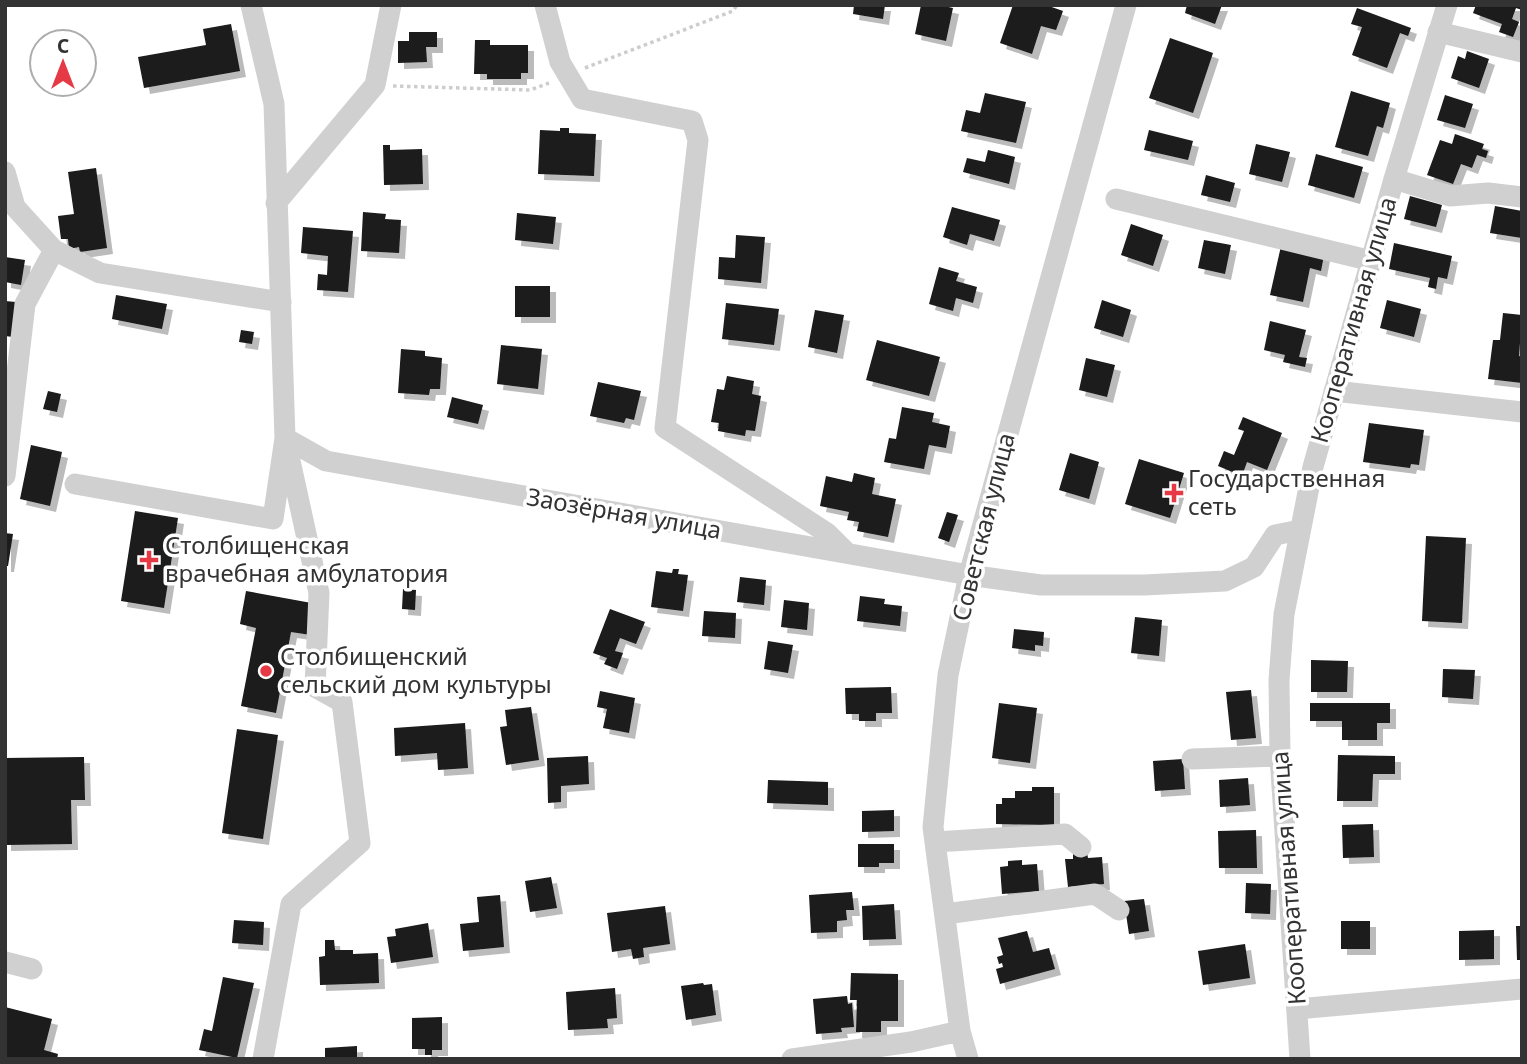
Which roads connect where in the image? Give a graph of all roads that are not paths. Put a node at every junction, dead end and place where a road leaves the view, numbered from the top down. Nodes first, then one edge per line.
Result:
1 (251, 5) edge
2 (391, 5) edge
3 (545, 5) edge
4 (1126, 5) edge
5 (1447, 5) edge
6 (1437, 32) junction
7 (1522, 52) edge
8 (5, 172) edge
9 (1394, 179) junction
10 (1522, 197) edge
11 (1116, 198) dead end
12 (276, 203) junction
13 (54, 250) junction
14 (1372, 261) junction
15 (281, 302) junction
16 (1334, 391) junction
17 (1522, 412) edge
18 (285, 439) junction
19 (5, 476) edge
20 (75, 484) dead end
21 (1300, 530) junction
22 (846, 553) junction
23 (969, 575) junction
24 (1280, 756) junction
25 (1192, 759) dead end
26 (935, 842) junction
27 (1081, 847) dead end
28 (1119, 910) dead end
29 (945, 914) junction
30 (5, 962) edge
31 (32, 968) dead end
32 (1522, 989) edge
33 (1297, 1009) junction
34 (964, 1045) edge
35 (263, 1059) edge
36 (792, 1059) edge
37 (1300, 1059) edge

1 - 12 street
2 - 12 street
3 - 22 street
4 - 23 street, Советская улица
5 - 6 street, Кооперативная улица
6 - 7 street
6 - 9 street, Кооперативная улица
8 - 13 street
9 - 10 street
9 - 14 street, Кооперативная улица
11 - 14 street
12 - 15 street
13 - 15 street
13 - 19 street
14 - 16 street, Кооперативная улица
15 - 18 street
16 - 17 street
16 - 21 street, Кооперативная улица
18 - 20 street
18 - 22 street, Заозёрная улица
18 - 35 street
21 - 23 street, Заозёрная улица
21 - 24 street, Кооперативная улица
22 - 23 street, Заозёрная улица
23 - 26 street, Советская улица
24 - 25 street
24 - 33 street, Кооперативная улица
26 - 27 street
26 - 29 street, Советская улица
28 - 29 street
29 - 34 street, Советская улица
30 - 31 street
32 - 33 street
33 - 37 street, Кооперативная улица
34 - 36 street

